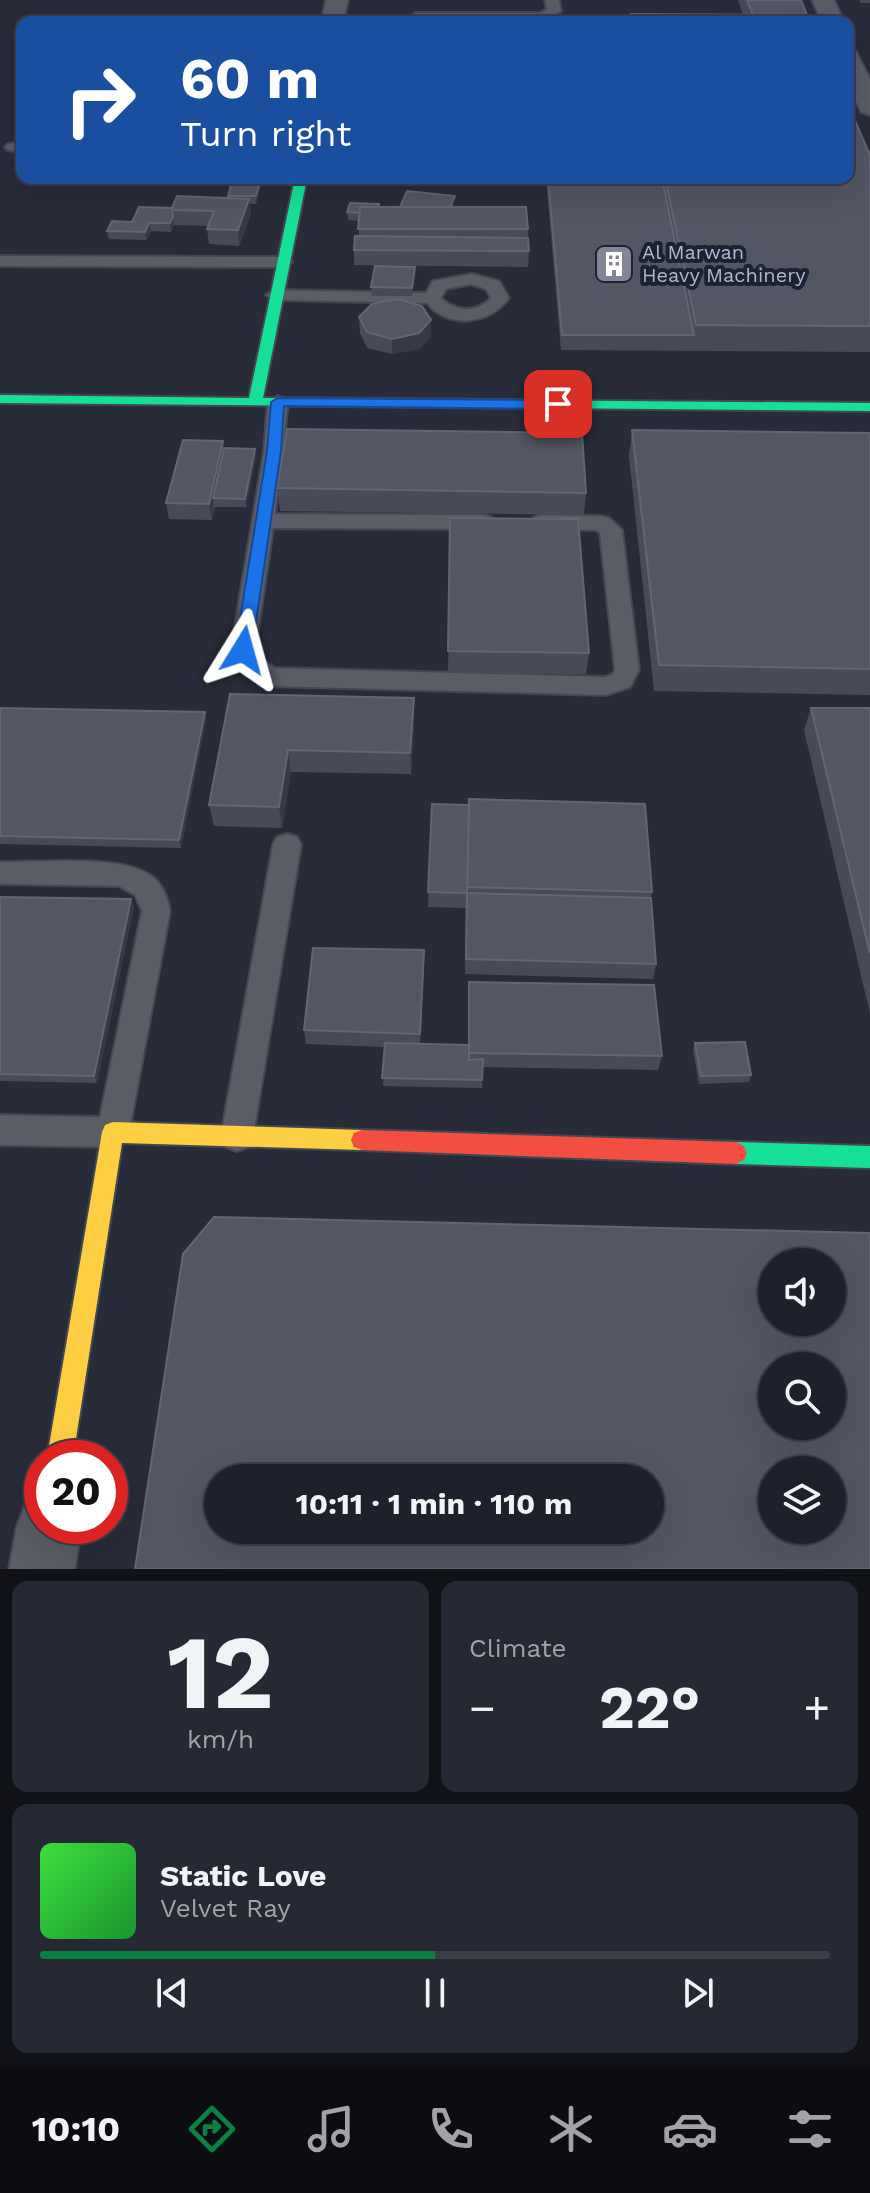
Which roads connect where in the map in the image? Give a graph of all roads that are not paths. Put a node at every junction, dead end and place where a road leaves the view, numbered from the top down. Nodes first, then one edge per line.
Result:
1 (552, 0) edge
2 (544, 16) edge
3 (854, 71) edge
4 (870, 107) edge
5 (300, 184) edge
6 (0, 261) edge
7 (283, 262) junction
8 (275, 295) junction
9 (432, 298) dead end
10 (0, 399) edge
11 (266, 402) junction
12 (870, 407) edge
13 (262, 521) junction
14 (287, 845) dead end
15 (0, 873) edge
16 (0, 1130) edge
17 (113, 1132) junction
18 (237, 1136) junction
19 (870, 1157) edge
20 (63, 1440) edge
21 (46, 1544) edge
22 (42, 1569) edge

1 - 2 lane
3 - 4 street
5 - 7 main road
6 - 7 lane
7 - 8 main road
8 - 9 lane
8 - 11 main road
10 - 11 main road
11 - 12 main road
11 - 13 lane
13 - 13 lane
14 - 18 lane
15 - 17 lane
16 - 17 lane
17 - 18 main road
17 - 20 main road
18 - 19 main road
21 - 22 street

